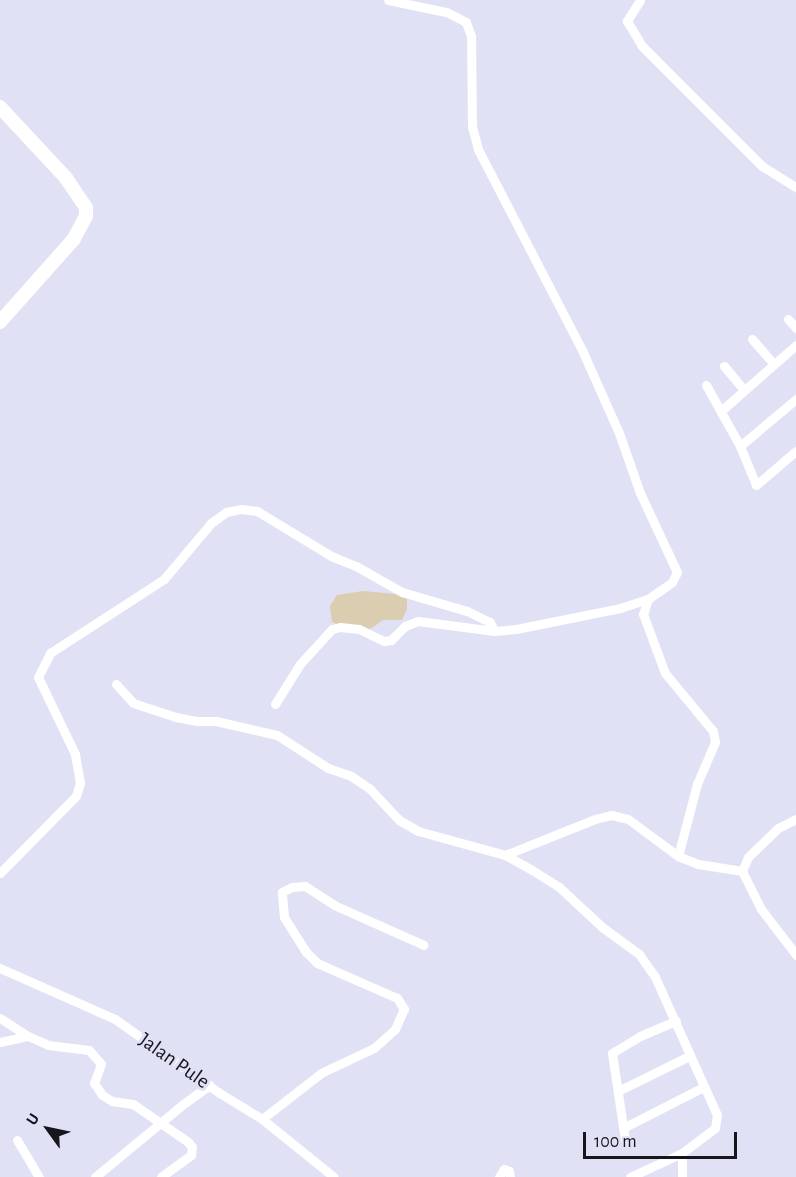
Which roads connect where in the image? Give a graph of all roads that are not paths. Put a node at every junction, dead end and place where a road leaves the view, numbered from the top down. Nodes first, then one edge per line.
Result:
1 (388, 0) edge
2 (640, 0) edge
3 (0, 107) edge
4 (796, 187) edge
5 (788, 319) dead end
6 (0, 321) edge
7 (796, 328) edge
8 (752, 339) dead end
9 (796, 345) edge
10 (774, 364) junction
11 (724, 366) dead end
12 (706, 384) dead end
13 (744, 390) junction
14 (796, 399) edge
15 (722, 411) junction
16 (740, 446) junction
17 (796, 451) edge
18 (648, 599) junction
19 (494, 631) junction
20 (116, 684) dead end
21 (275, 704) dead end
22 (796, 819) edge
23 (505, 855) junction
24 (678, 856) junction
25 (742, 871) junction
26 (0, 873) edge
27 (424, 945) dead end
28 (796, 955) edge
29 (0, 968) edge
30 (0, 1018) edge
31 (676, 1021) junction
32 (28, 1036) junction
33 (0, 1042) edge
34 (689, 1056) junction
35 (210, 1085) junction
36 (703, 1087) junction
37 (618, 1091) junction
38 (262, 1119) junction
39 (162, 1123) junction
40 (625, 1127) junction
41 (17, 1140) dead end
42 (625, 1140) dead end
43 (682, 1153) junction
44 (329, 1175) edge
45 (39, 1177) edge
46 (95, 1177) edge
47 (161, 1177) edge
48 (499, 1177) edge
49 (510, 1177) edge
50 (630, 1177) edge
51 (682, 1177) edge

1 - 18 street
2 - 4 street
3 - 6 main road
5 - 7 street
8 - 10 street
9 - 10 street
10 - 13 street
11 - 13 street
12 - 15 street
13 - 15 street
14 - 16 street
15 - 16 street
16 - 17 street
18 - 19 street
18 - 24 street
19 - 21 street
19 - 26 street
20 - 23 street
22 - 25 street
23 - 24 street
23 - 31 street
24 - 25 street
25 - 28 street
27 - 38 street
29 - 35 street, Jalan Pule
30 - 32 street
31 - 34 street
31 - 37 street
32 - 33 street
32 - 39 street
34 - 36 street
34 - 37 street
35 - 38 street, Jalan Pule
35 - 39 street
36 - 40 street
36 - 43 street
37 - 40 street
38 - 44 street, Jalan Pule
39 - 46 street
39 - 47 street
40 - 42 street
41 - 45 street
43 - 50 street
43 - 51 street
48 - 49 street

